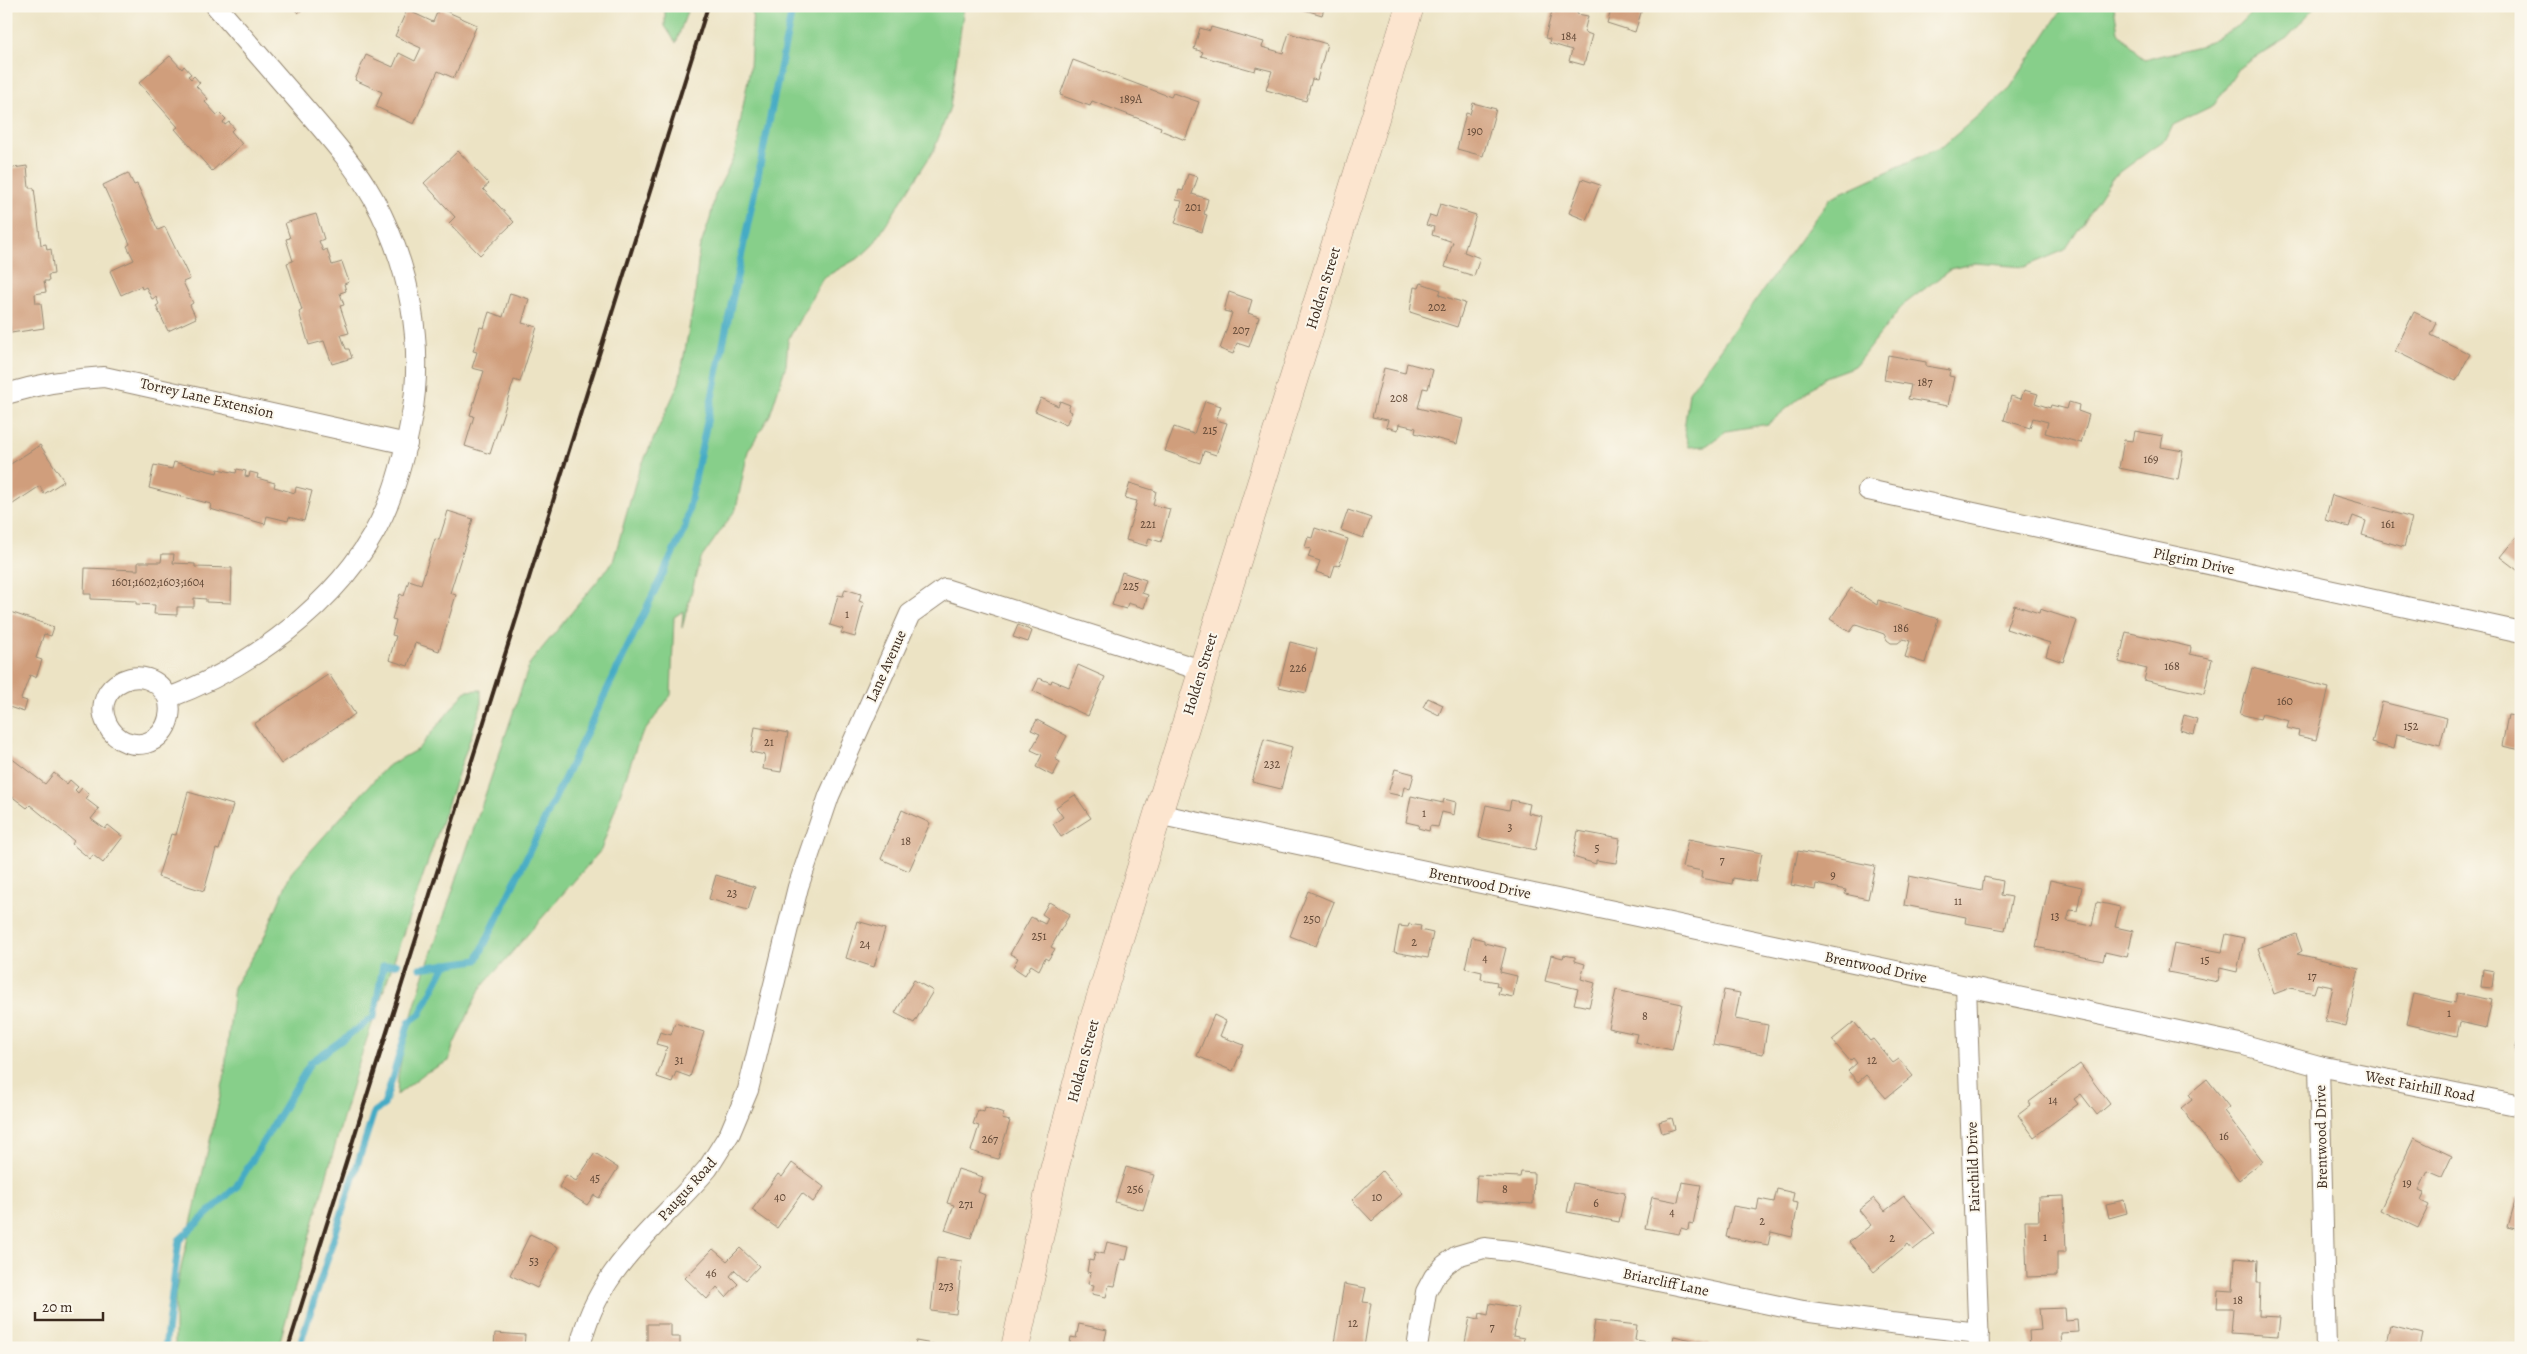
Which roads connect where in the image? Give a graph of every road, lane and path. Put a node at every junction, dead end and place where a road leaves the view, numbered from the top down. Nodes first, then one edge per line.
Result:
1 (216, 6) edge
2 (1410, 6) edge
3 (6, 394) edge
4 (407, 444) junction
5 (1868, 490) dead end
6 (2521, 632) edge
7 (1201, 670) junction
8 (168, 698) dead end
9 (1157, 814) junction
10 (1966, 986) junction
11 (766, 1014) joint
12 (2319, 1066) junction
13 (2521, 1106) edge
14 (1979, 1340) edge
15 (580, 1348) edge
16 (1015, 1348) edge
17 (1417, 1348) edge
18 (2326, 1348) edge

1 - 4 street
2 - 7 main road, Holden Street
3 - 4 street, Torrey Lane Extension
4 - 8 street
5 - 6 street, Pilgrim Drive
7 - 9 main road, Holden Street
7 - 11 street, Lane Avenue
9 - 10 street, Brentwood Drive
9 - 16 main road, Holden Street
10 - 12 street, Brentwood Drive
10 - 14 street, Fairchild Drive
11 - 15 street, Paugus Road
12 - 13 street, West Fairhill Road
12 - 18 street, Brentwood Drive
14 - 17 street, Briarcliff Lane

